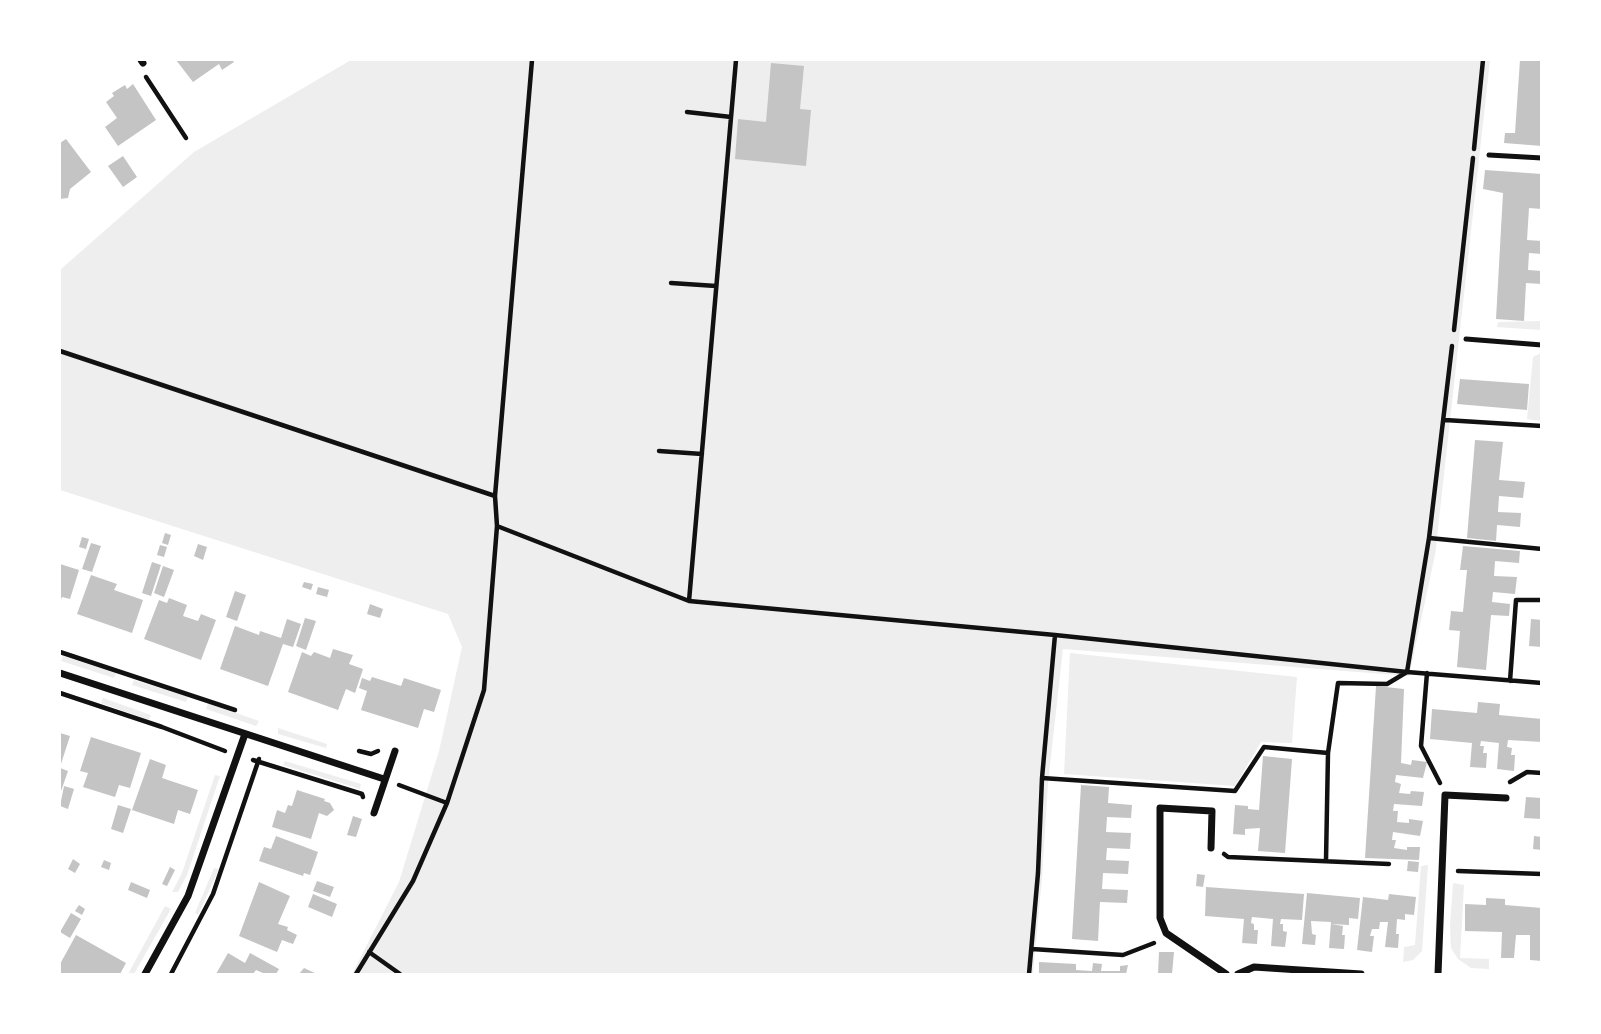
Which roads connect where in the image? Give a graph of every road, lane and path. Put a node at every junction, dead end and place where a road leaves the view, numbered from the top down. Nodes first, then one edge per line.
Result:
1 (532, 60) edge
2 (736, 60) edge
3 (1483, 60) edge
4 (142, 61) edge
5 (687, 112) dead end
6 (731, 117) junction
7 (186, 138) dead end
8 (1489, 155) dead end
9 (1542, 158) edge
10 (671, 283) dead end
11 (716, 286) junction
12 (1466, 339) dead end
13 (1542, 345) edge
14 (60, 351) edge
15 (1444, 420) junction
16 (1542, 426) edge
17 (659, 451) dead end
18 (702, 454) junction
19 (495, 496) junction
20 (497, 526) junction
21 (1429, 538) junction
22 (1542, 549) edge
23 (1542, 600) edge
24 (689, 601) junction
25 (1055, 635) junction
26 (60, 652) edge
27 (60, 673) edge
28 (1407, 673) junction
29 (1427, 673) junction
30 (1510, 681) junction
31 (1542, 683) edge
32 (60, 693) edge
33 (237, 711) dead end
34 (228, 729) junction
35 (245, 734) junction
36 (266, 741) junction
37 (220, 750) junction
38 (358, 751) dead end
39 (395, 751) joint
40 (1328, 753) junction
41 (237, 755) junction
42 (258, 762) junction
43 (1527, 772) dead end
44 (1542, 773) edge
45 (1042, 778) junction
46 (384, 779) junction
47 (1445, 795) junction
48 (1506, 799) dead end
49 (447, 803) junction
50 (374, 813) dead end
51 (1210, 848) joint
52 (1326, 860) junction
53 (1389, 864) dead end
54 (1441, 870) junction
55 (1542, 874) edge
56 (1171, 936) junction
57 (1032, 948) junction
58 (369, 953) junction
59 (145, 975) edge
60 (171, 975) edge
61 (356, 975) edge
62 (400, 975) edge
63 (1029, 975) edge
64 (1226, 975) edge
65 (1238, 975) edge
66 (1361, 975) edge
67 (1438, 975) edge

1 - 19 path
2 - 6 path
3 - 15 path
4 - 7 path
5 - 6 path
6 - 11 path
8 - 9 lane
10 - 11 path
11 - 18 path
12 - 13 lane
14 - 19 path
15 - 16 path
15 - 21 path
17 - 18 path
18 - 24 path
19 - 20 path
20 - 24 path
20 - 49 path
21 - 22 path
21 - 28 path
23 - 30 path
24 - 25 path
25 - 28 path
25 - 45 path
26 - 33 path
27 - 34 street
28 - 29 path
28 - 40 path
29 - 30 path
29 - 47 path
30 - 31 path
32 - 37 path
34 - 35 street
34 - 37 path
35 - 36 street
35 - 41 street
36 - 42 path
36 - 46 street
37 - 41 path
38 - 39 path
39 - 46 street
40 - 45 path
40 - 52 path
41 - 42 path
41 - 59 street
42 - 60 path
43 - 44 path
45 - 57 path
46 - 49 path
46 - 50 street
47 - 48 street
47 - 54 street
49 - 58 path
51 - 52 path
51 - 56 street
52 - 53 path
54 - 55 path
54 - 67 street
56 - 57 path
56 - 64 street
57 - 63 path
58 - 61 path
58 - 62 path
65 - 66 street

